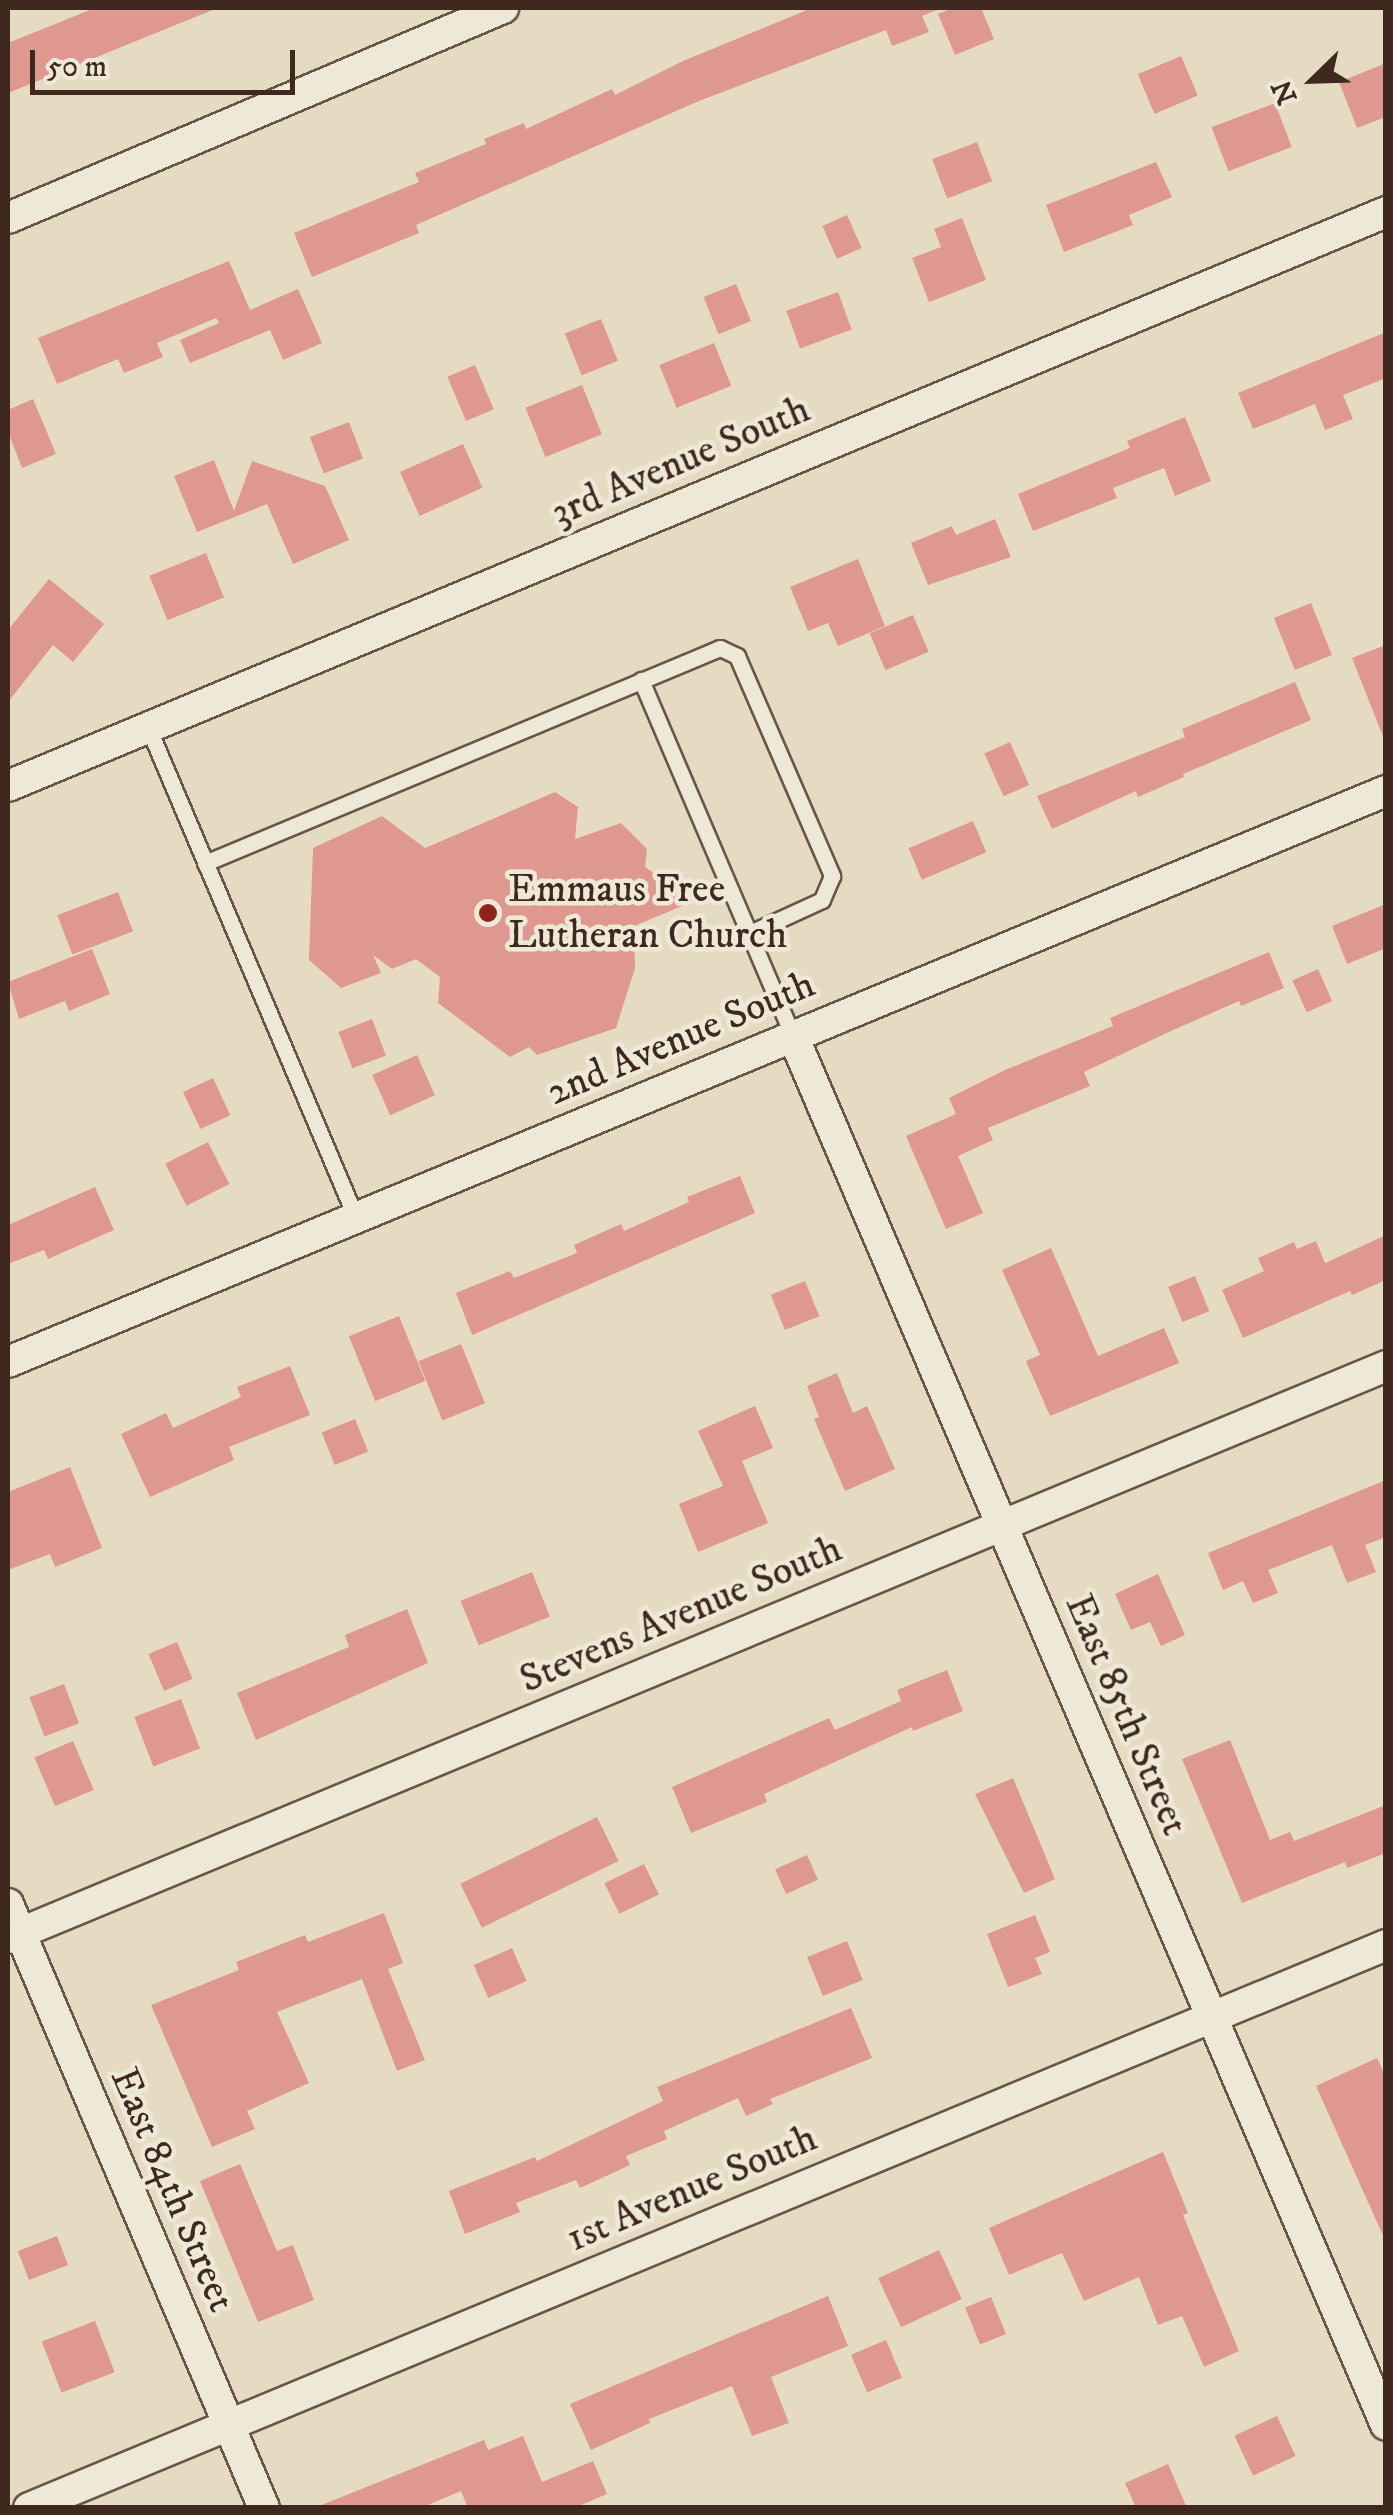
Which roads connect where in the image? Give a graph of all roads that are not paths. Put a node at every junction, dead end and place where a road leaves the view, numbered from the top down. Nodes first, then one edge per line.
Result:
1 (503, 8) edge
2 (1386, 212) edge
3 (8, 218) edge
4 (642, 680) junction
5 (148, 728) junction
6 (8, 786) edge
7 (1386, 790) edge
8 (205, 862) junction
9 (750, 933) junction
10 (794, 1036) junction
11 (356, 1218) junction
12 (8, 1362) edge
13 (1386, 1366) edge
14 (1002, 1526) junction
15 (8, 1904) edge
16 (14, 1936) edge
17 (1386, 1945) edge
18 (1212, 2017) junction
19 (228, 2425) junction
20 (1386, 2425) edge
21 (29, 2508) edge
22 (264, 2508) edge

1 - 3 street
2 - 5 street, 3rd Avenue South
4 - 8 lane
4 - 9 lane
4 - 9 lane
5 - 6 street, 3rd Avenue South
5 - 8 lane
7 - 10 street, 2nd Avenue South
8 - 11 lane
9 - 10 lane
10 - 11 street, 2nd Avenue South
10 - 14 street, East 85th Street
11 - 12 street, 2nd Avenue South
13 - 14 street, Stevens Avenue South
14 - 16 street, Stevens Avenue South
14 - 18 street, East 85th Street
15 - 16 street, East 84th Street
16 - 19 street, East 84th Street
17 - 18 street, 1st Avenue South
18 - 19 street, 1st Avenue South
18 - 20 street, East 85th Street
19 - 21 street, 1st Avenue South
19 - 22 street, East 84th Street

